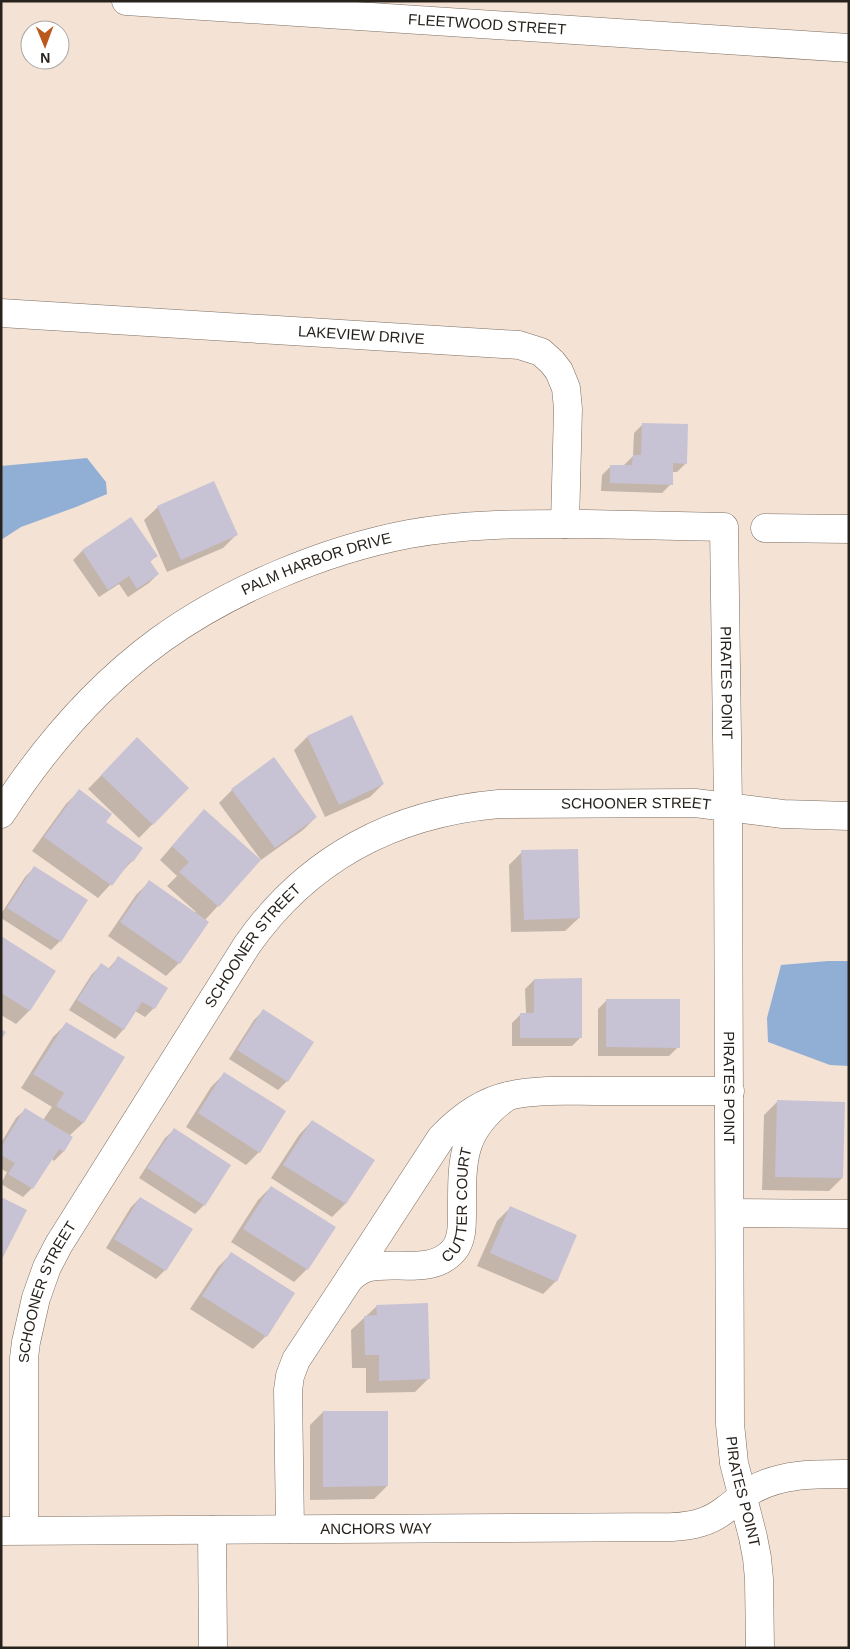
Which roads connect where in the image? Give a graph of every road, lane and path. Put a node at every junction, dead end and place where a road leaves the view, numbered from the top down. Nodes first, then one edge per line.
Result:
1 (126, 1) edge
2 (849, 48) edge
3 (1, 313) edge
4 (565, 524) junction
5 (724, 526) joint
6 (765, 528) dead end
7 (849, 529) edge
8 (728, 807) junction
9 (1, 814) edge
10 (849, 816) edge
11 (730, 1092) junction
12 (508, 1096) junction
13 (730, 1213) junction
14 (849, 1214) edge
15 (350, 1278) junction
16 (849, 1474) edge
17 (741, 1496) junction
18 (290, 1529) junction
19 (212, 1530) junction
20 (12, 1531) edge
21 (213, 1648) edge
22 (760, 1648) edge

1 - 2 street, FLEETWOOD STREET
3 - 4 street, LAKEVIEW DRIVE
4 - 5 street, PALM HARBOR DRIVE
4 - 9 street, PALM HARBOR DRIVE
5 - 8 street, PIRATES POINT
6 - 7 street
8 - 10 street, SCHOONER STREET
8 - 11 street, PIRATES POINT
8 - 20 street, SCHOONER STREET
11 - 12 street, CUTTER COURT
11 - 13 street, PIRATES POINT
12 - 15 street, CUTTER COURT
12 - 15 street, CUTTER COURT
13 - 14 street
13 - 17 street, PIRATES POINT
15 - 18 street, CUTTER COURT
16 - 17 street, ANCHORS WAY
17 - 18 street, ANCHORS WAY
17 - 22 street, PIRATES POINT
18 - 19 street, ANCHORS WAY
19 - 20 street, ANCHORS WAY
19 - 21 street

